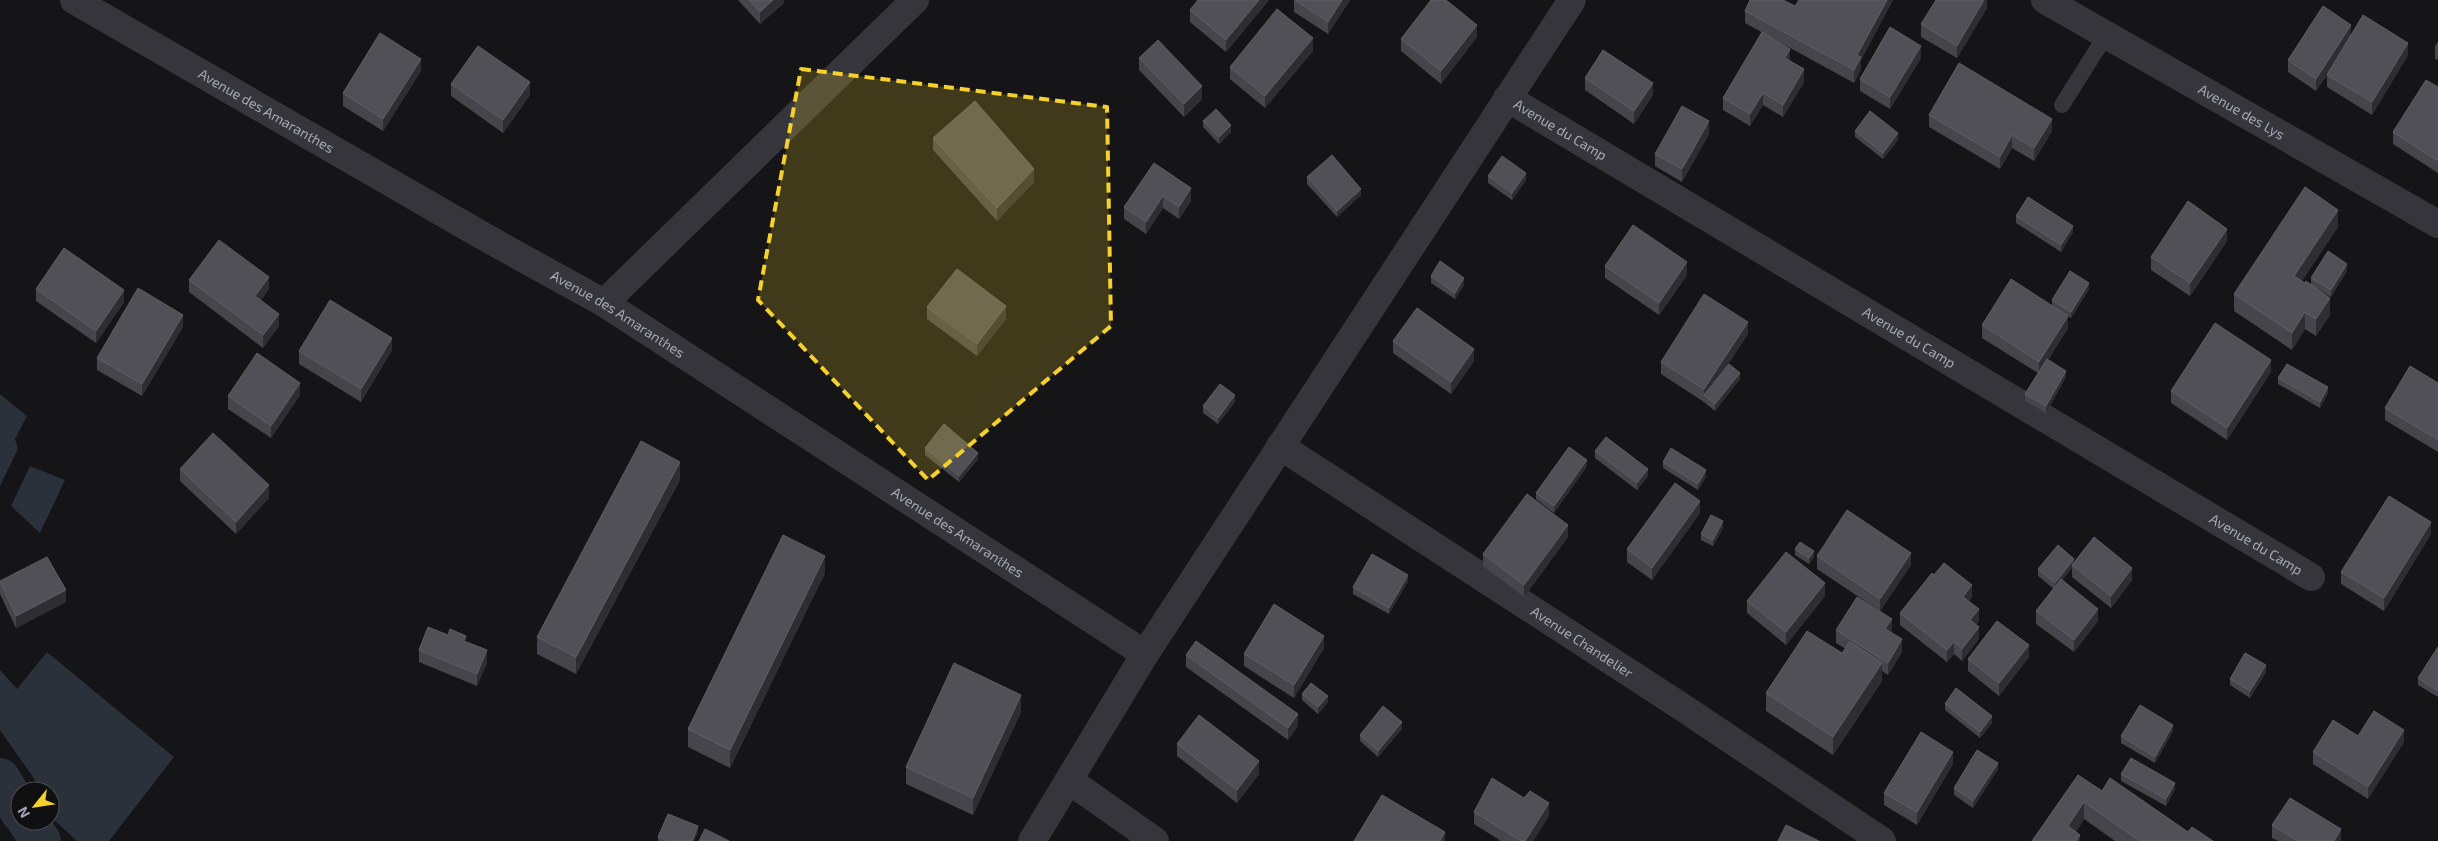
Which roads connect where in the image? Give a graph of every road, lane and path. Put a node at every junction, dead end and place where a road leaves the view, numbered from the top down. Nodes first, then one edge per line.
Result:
1 (915, 0) edge
2 (1572, 0) edge
3 (2045, 0) edge
4 (86, 2) edge
5 (2106, 35) junction
6 (1507, 98) junction
7 (2062, 106) dead end
8 (2438, 224) edge
9 (604, 303) junction
10 (1280, 446) junction
11 (2311, 577) dead end
12 (1145, 654) junction
13 (1070, 781) junction
14 (1032, 841) edge
15 (1155, 841) edge
16 (1882, 841) edge

1 - 9 street
2 - 6 street
3 - 5 street, Avenue des Lys
4 - 9 street, Avenue des Amaranthes
5 - 7 lane
5 - 8 street, Avenue des Lys
6 - 10 street
6 - 11 street, Avenue du Camp
9 - 12 street, Avenue des Amaranthes
10 - 12 street
10 - 16 street, Avenue Chandelier
12 - 13 street
13 - 14 street
13 - 15 street

